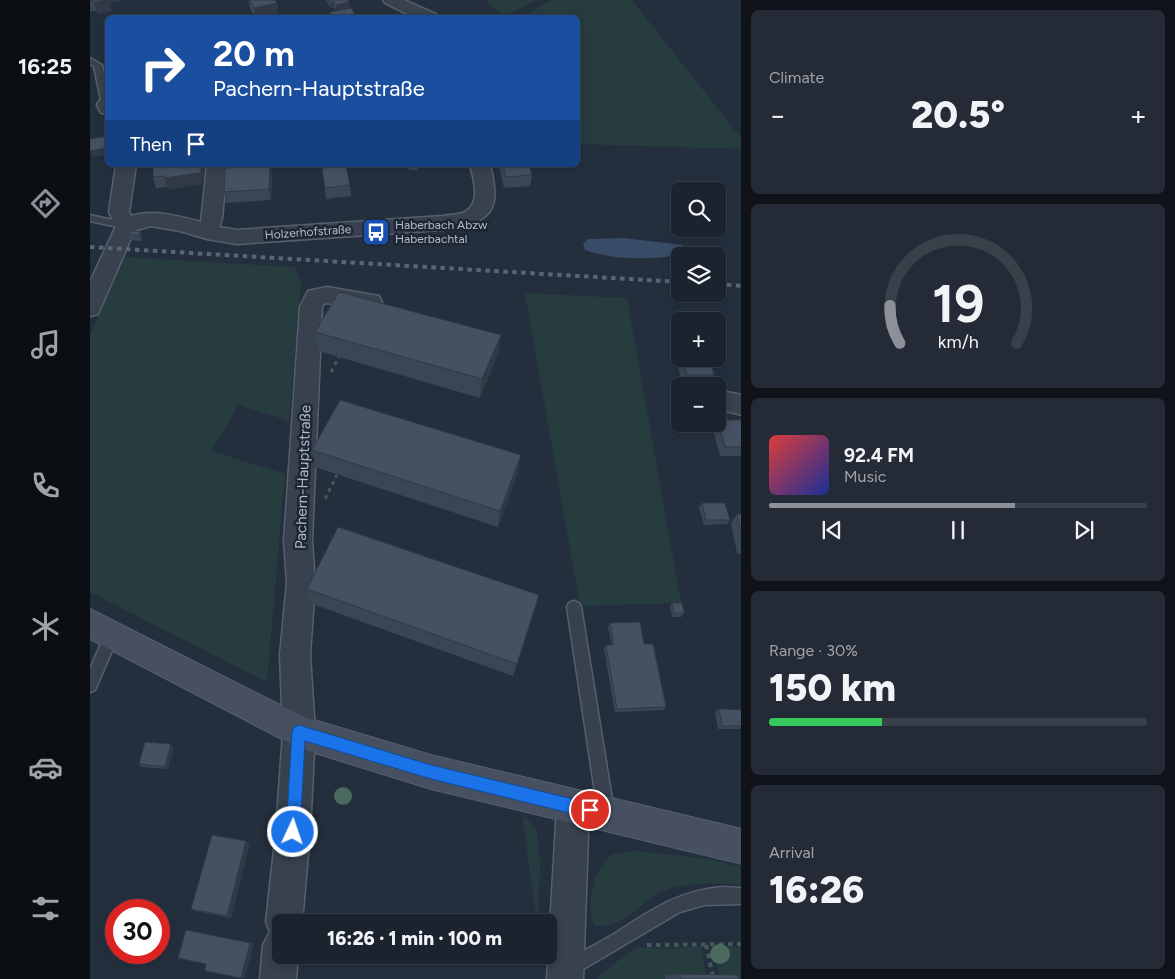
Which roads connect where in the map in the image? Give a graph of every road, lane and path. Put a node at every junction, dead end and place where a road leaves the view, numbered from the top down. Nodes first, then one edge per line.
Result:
1 (391, 0) edge
2 (424, 15) edge
3 (94, 63) edge
4 (100, 77) junction
5 (90, 79) edge
6 (105, 102) edge
7 (126, 167) edge
8 (218, 167) edge
9 (480, 167) edge
10 (90, 218) edge
11 (127, 226) junction
12 (207, 232) junction
13 (389, 306) edge
14 (90, 308) edge
15 (574, 607) dead end
16 (101, 629) edge
17 (90, 685) edge
18 (299, 732) junction
19 (573, 806) junction
20 (606, 814) junction
21 (741, 847) edge
22 (741, 896) edge
23 (285, 914) edge
24 (741, 944) edge
25 (643, 945) dead end
26 (706, 945) junction
27 (279, 964) edge
28 (565, 975) edge
29 (713, 976) edge
30 (278, 979) edge

1 - 2 street
3 - 4 lane
4 - 5 lane
4 - 6 lane
7 - 11 street
8 - 12 street
9 - 12 street, Holzerhofstraße
10 - 11 lane, Holzerhofstraße
11 - 12 street, Holzerhofstraße
11 - 14 street
13 - 18 street, Pachern-Hauptstraße
15 - 20 lane
16 - 17 lane
16 - 18 main road
18 - 19 main road
18 - 23 street
19 - 20 main road
19 - 28 street
20 - 21 main road
22 - 28 lane
24 - 26 path
25 - 26 path
26 - 29 path
27 - 30 street

